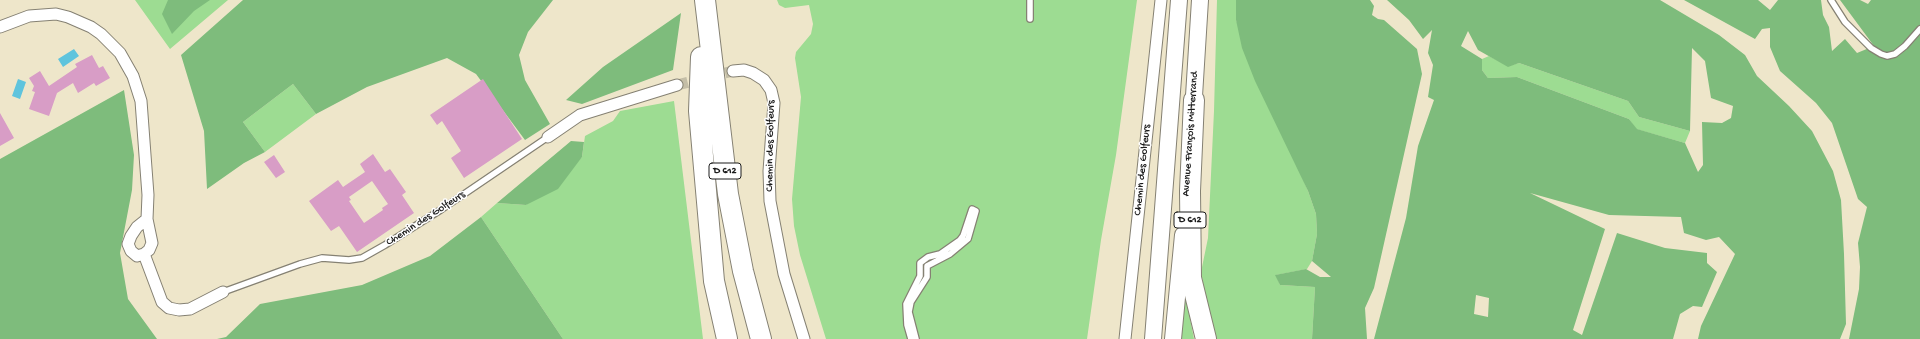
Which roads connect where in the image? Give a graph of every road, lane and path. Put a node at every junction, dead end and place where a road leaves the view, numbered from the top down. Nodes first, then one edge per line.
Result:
1 (704, 0) edge
2 (1030, 0) edge
3 (1161, 0) edge
4 (1179, 0) edge
5 (1200, 0) edge
6 (1831, 0) edge
7 (1030, 19) dead end
8 (0, 27) edge
9 (1920, 29) edge
10 (733, 71) tunnel mouth
11 (677, 85) tunnel mouth
12 (1194, 100) junction
13 (548, 137) joint
14 (708, 201) junction
15 (147, 219) junction
16 (144, 254) junction
17 (223, 292) joint
18 (727, 339) edge
19 (740, 339) edge
20 (761, 339) edge
21 (804, 339) edge
22 (910, 339) edge
23 (916, 339) edge
24 (1125, 339) edge
25 (1153, 339) edge
26 (1174, 339) edge
27 (1206, 339) edge

1 - 14 highway, D 612
1 - 20 highway, D 612
2 - 7 lane
3 - 24 street, Chemin des Golfeurs
4 - 25 main road, Avenue François Mitterrand
5 - 12 main road, Avenue François Mitterrand
6 - 9 lane
8 - 15 street
10 - 21 street, Chemin des Golfeurs
11 - 13 street, Chemin des Golfeurs
12 - 26 main road, Avenue François Mitterrand
12 - 27 highway, D 612
13 - 17 lane, Chemin des Golfeurs
14 - 18 highway, D 612
14 - 19 highway, D 612
15 - 16 street
15 - 16 street
16 - 17 street, Chemin des Golfeurs
22 - 23 lane

